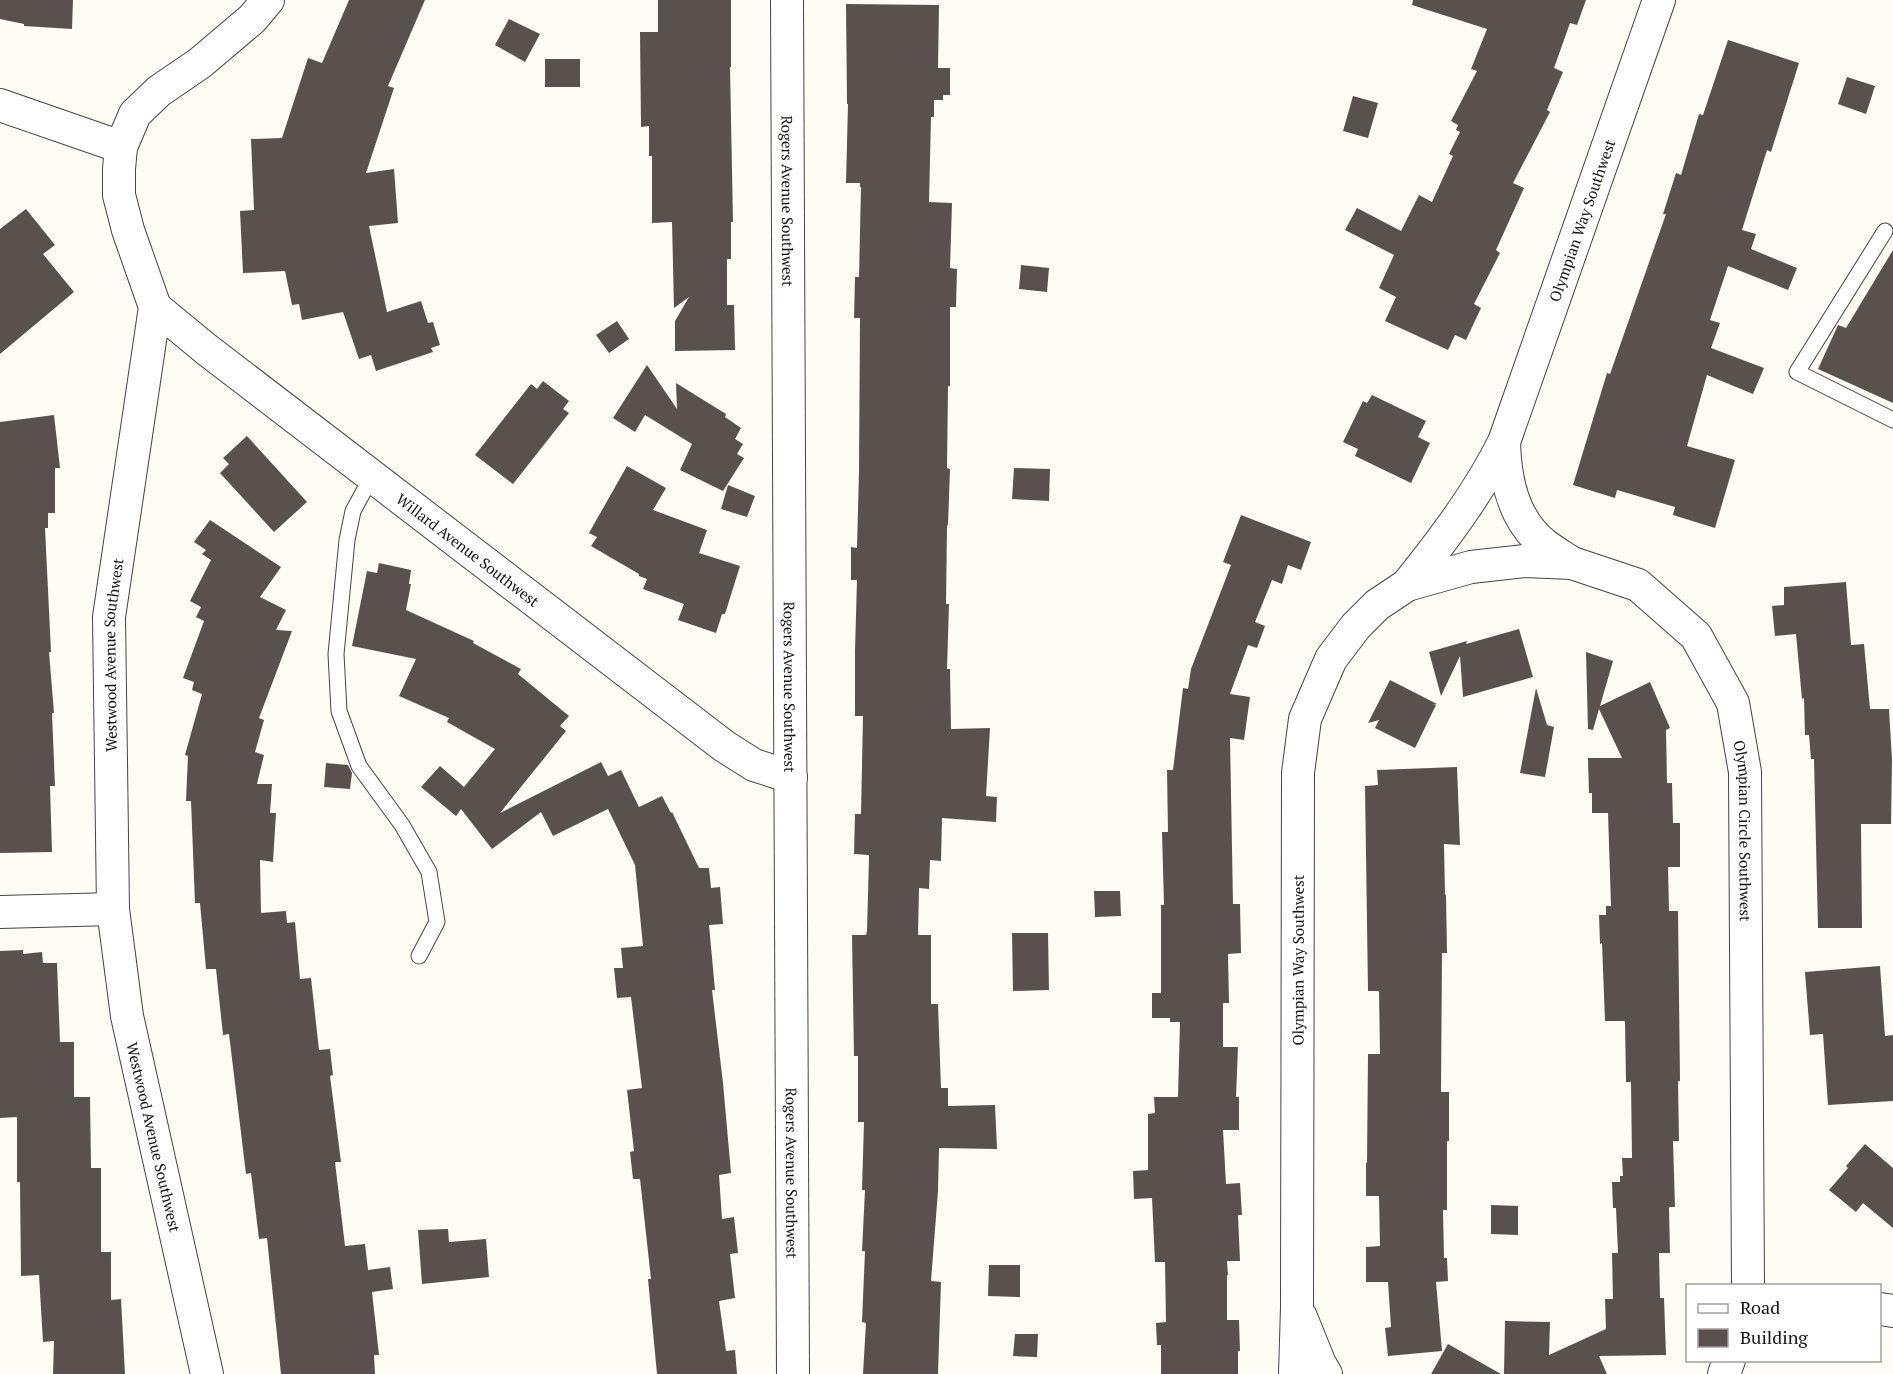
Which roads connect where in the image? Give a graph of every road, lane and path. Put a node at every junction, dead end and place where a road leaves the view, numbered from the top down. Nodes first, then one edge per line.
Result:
1 (268, 0) edge
2 (786, 0) edge
3 (1659, 0) edge
4 (0, 105) edge
5 (121, 147) junction
6 (1885, 231) dead end
7 (155, 307) junction
8 (1893, 420) edge
9 (1504, 442) junction
10 (372, 476) junction
11 (1572, 563) junction
12 (1471, 567) joint
13 (1407, 585) junction
14 (791, 777) junction
15 (113, 909) junction
16 (0, 912) edge
17 (418, 956) dead end
18 (1748, 1284) edge
19 (1297, 1307) junction
20 (207, 1374) edge
21 (793, 1374) edge
22 (1295, 1374) edge
23 (1326, 1374) edge

1 - 5 street, Westwood Avenue Southwest
2 - 14 street, Rogers Avenue Southwest
3 - 9 street, Olympian Way Southwest
4 - 5 street
5 - 7 street, Westwood Avenue Southwest
6 - 8 lane
7 - 10 street, Willard Avenue Southwest
7 - 15 street, Westwood Avenue Southwest
9 - 11 street, Olympian Way Southwest
9 - 13 street, Olympian Way Southwest
10 - 14 street, Willard Avenue Southwest
10 - 17 lane
11 - 12 street, Olympian Circle Southwest
11 - 18 street, Olympian Circle Southwest
12 - 13 street, Olympian Way Southwest
13 - 19 street, Olympian Way Southwest
14 - 21 street, Rogers Avenue Southwest
15 - 16 street
15 - 20 street, Westwood Avenue Southwest
19 - 22 street, Olympian Way Southwest
19 - 23 street

